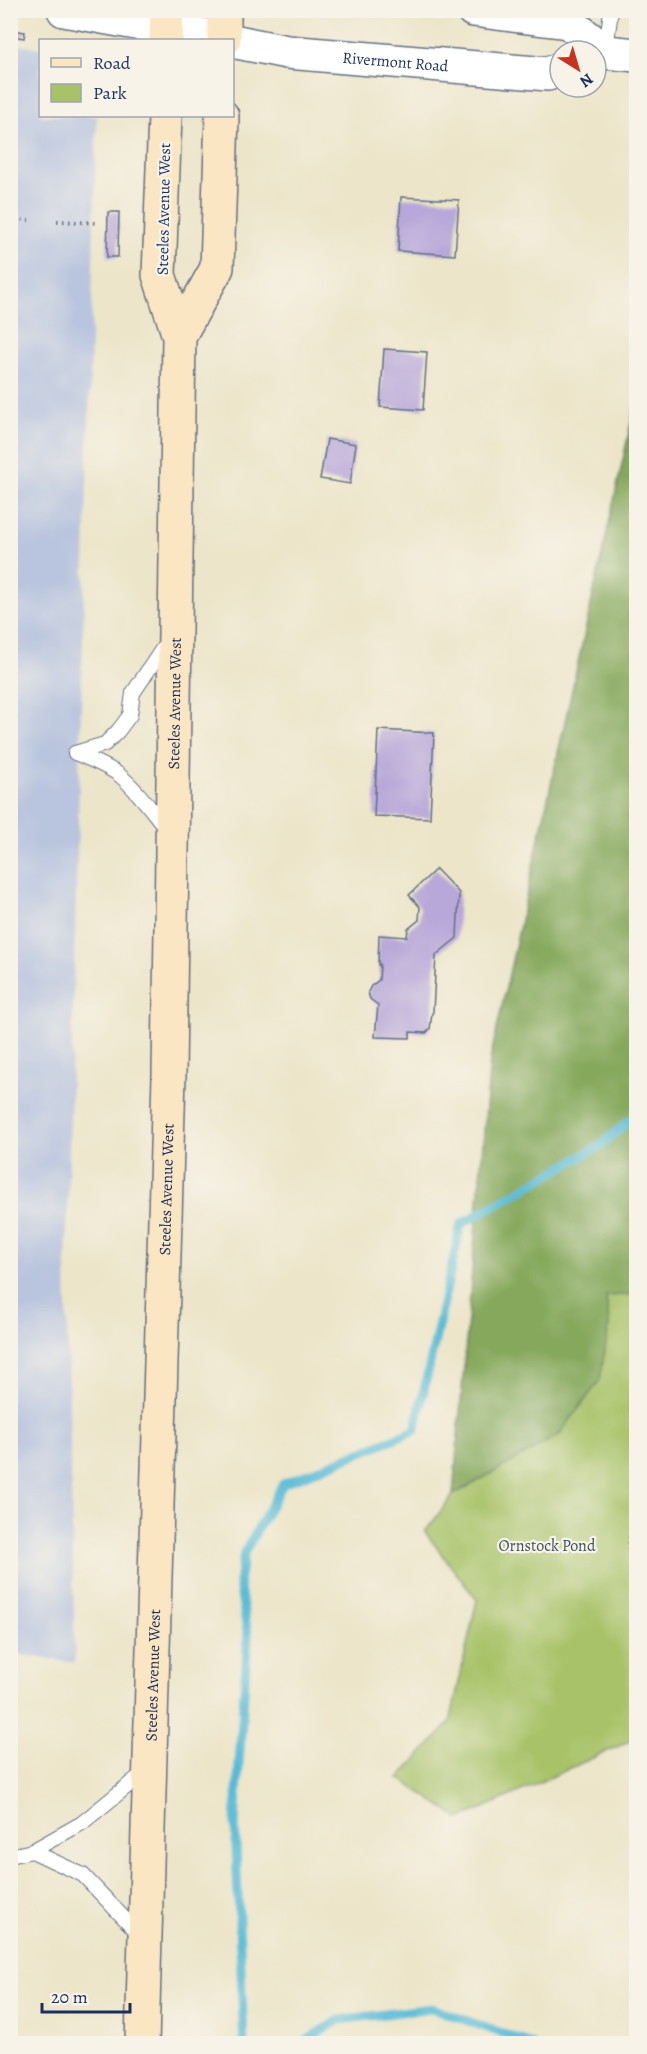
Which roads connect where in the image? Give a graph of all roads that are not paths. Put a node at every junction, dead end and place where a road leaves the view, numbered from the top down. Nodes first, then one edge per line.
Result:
1 (64, 10) edge
2 (473, 10) edge
3 (611, 10) edge
4 (167, 26) edge
5 (227, 34) edge
6 (613, 55) edge
7 (548, 74) edge
8 (165, 117) edge
9 (222, 117) edge
10 (179, 336) junction
11 (175, 630) junction
12 (173, 837) junction
13 (151, 1767) junction
14 (32, 1851) junction
15 (10, 1856) edge
16 (145, 1940) junction
17 (142, 2043) edge

1 - 4 street, Rivermont Road
2 - 6 street
3 - 6 lane
4 - 5 street, Rivermont Road
5 - 7 street, Rivermont Road
8 - 10 main road, Steeles Avenue West
9 - 10 main road, Steeles Avenue West
10 - 11 main road, Steeles Avenue West
11 - 12 main road, Steeles Avenue West
11 - 12 lane
12 - 13 main road, Steeles Avenue West
13 - 14 lane
13 - 16 main road, Steeles Avenue West
14 - 15 lane
14 - 16 lane
16 - 17 main road, Steeles Avenue West

